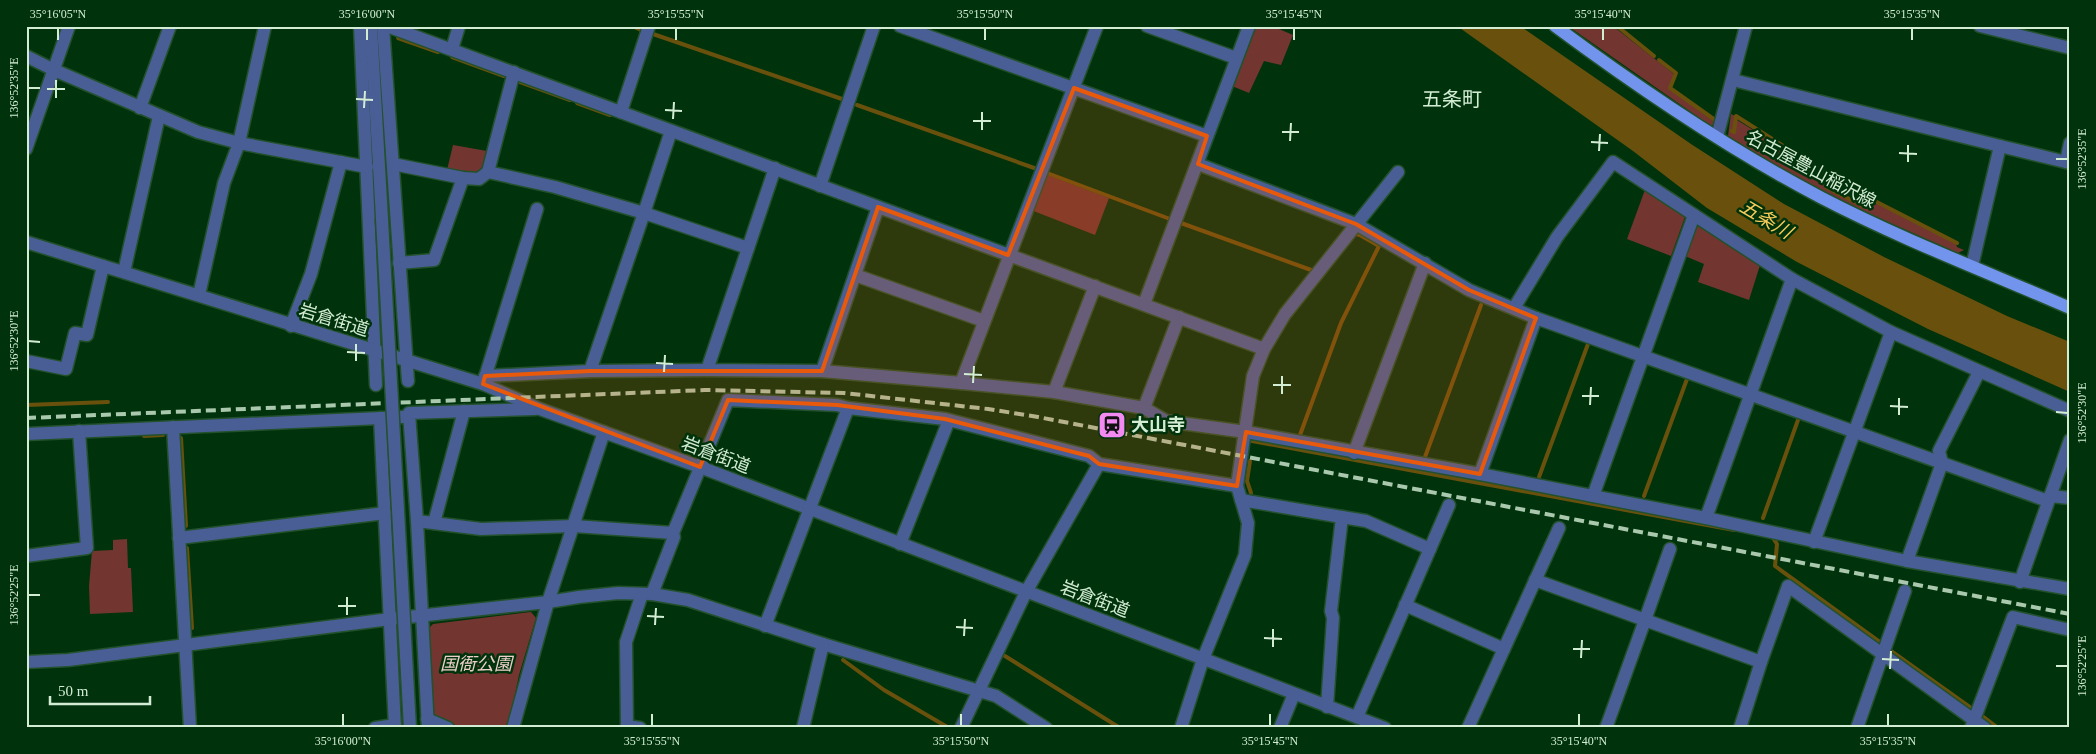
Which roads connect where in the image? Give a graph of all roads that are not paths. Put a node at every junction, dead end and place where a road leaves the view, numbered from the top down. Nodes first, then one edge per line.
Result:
1 (69, 26) edge
2 (170, 26) edge
3 (265, 26) edge
4 (360, 26) edge
5 (371, 26) edge
6 (385, 26) edge
7 (459, 26) edge
8 (649, 26) edge
9 (874, 26) edge
10 (900, 26) edge
11 (1097, 26) edge
12 (1147, 26) edge
13 (1249, 26) edge
14 (1555, 26) edge
15 (1746, 26) edge
16 (1980, 26) edge
17 (2070, 48) edge
18 (452, 49) junction
19 (26, 56) edge
20 (1236, 58) junction
21 (54, 70) junction
22 (514, 72) junction
23 (1733, 80) junction
24 (1074, 88) junction
25 (140, 108) junction
26 (621, 112) junction
27 (159, 116) junction
28 (671, 131) junction
29 (1207, 136) junction
30 (1717, 137) junction
31 (239, 143) junction
32 (2070, 143) edge
33 (2000, 146) junction
34 (26, 148) edge
35 (341, 162) junction
36 (2068, 162) edge
37 (393, 164) junction
38 (1198, 164) junction
39 (368, 167) junction
40 (775, 168) junction
41 (488, 172) junction
42 (1398, 172) dead end
43 (463, 178) junction
44 (820, 186) junction
45 (878, 206) junction
46 (537, 209) dead end
47 (644, 213) junction
48 (1694, 215) junction
49 (1356, 224) junction
50 (26, 242) edge
51 (748, 248) junction
52 (1008, 256) junction
53 (399, 263) junction
54 (1425, 263) junction
55 (104, 266) junction
56 (1972, 266) junction
57 (124, 272) junction
58 (854, 275) junction
59 (1792, 279) junction
60 (1095, 286) junction
61 (200, 295) junction
62 (1144, 304) junction
63 (1514, 308) junction
64 (2070, 308) edge
65 (1179, 317) junction
66 (1536, 318) junction
67 (984, 320) junction
68 (291, 326) junction
69 (1891, 332) junction
70 (1264, 348) junction
71 (375, 352) junction
72 (1642, 355) junction
73 (26, 361) edge
74 (407, 361) junction
75 (708, 370) junction
76 (590, 371) junction
77 (822, 371) junction
78 (1979, 372) junction
79 (484, 380) junction
80 (408, 381) dead end
81 (961, 383) junction
82 (376, 385) dead end
83 (1054, 392) junction
84 (1750, 394) junction
85 (848, 408) junction
86 (1144, 408) junction
87 (540, 409) junction
88 (464, 411) junction
89 (2070, 411) edge
90 (409, 415) junction
91 (380, 418) junction
92 (949, 420) junction
93 (174, 427) junction
94 (79, 431) junction
95 (604, 432) junction
96 (1246, 432) junction
97 (1854, 432) junction
98 (26, 434) edge
99 (2070, 440) edge
100 (1354, 453) junction
101 (1942, 463) junction
102 (1099, 464) junction
103 (700, 467) junction
104 (1480, 474) junction
105 (1237, 486) junction
106 (1593, 496) junction
107 (2049, 498) junction
108 (2070, 498) edge
109 (1241, 500) junction
110 (1448, 505) dead end
111 (808, 510) junction
112 (385, 514) junction
113 (1342, 517) junction
114 (1706, 518) junction
115 (417, 521) junction
116 (434, 523) junction
117 (574, 526) junction
118 (1559, 528) dead end
119 (673, 533) junction
120 (179, 538) junction
121 (1814, 542) junction
122 (900, 544) junction
123 (1430, 549) junction
124 (1670, 549) dead end
125 (26, 556) edge
126 (1907, 561) junction
127 (1535, 580) junction
128 (2020, 582) junction
129 (2070, 589) edge
130 (1905, 591) dead end
131 (1026, 592) junction
132 (647, 594) junction
133 (548, 602) junction
134 (1406, 605) junction
135 (422, 617) junction
136 (390, 619) junction
137 (1646, 620) junction
138 (765, 626) junction
139 (2070, 630) edge
140 (185, 644) junction
141 (823, 644) junction
142 (1504, 649) junction
143 (1883, 654) junction
144 (1203, 659) junction
145 (26, 662) edge
146 (1761, 662) junction
147 (979, 691) junction
148 (1294, 694) junction
149 (1327, 707) junction
150 (1357, 717) junction
151 (428, 724) edge
152 (1973, 724) edge
153 (395, 726) edge
154 (626, 727) edge
155 (190, 728) edge
156 (375, 728) edge
157 (410, 728) edge
158 (448, 728) edge
159 (513, 728) edge
160 (640, 728) edge
161 (803, 728) edge
162 (961, 728) edge
163 (1046, 728) edge
164 (1181, 728) edge
165 (1280, 728) edge
166 (1385, 728) edge
167 (1468, 728) edge
168 (1606, 728) edge
169 (1740, 728) edge
170 (1857, 728) edge
171 (1985, 728) edge

1 - 21 street
2 - 25 street
3 - 31 street
4 - 39 street
5 - 157 street, bridge
6 - 18 street
6 - 37 street
7 - 18 street
8 - 26 street
9 - 44 street
10 - 24 street
11 - 24 street
12 - 20 street
13 - 20 street
14 - 30 main road, 名古屋豊山稲沢線
15 - 23 street
16 - 17 street
18 - 22 street
19 - 21 street
20 - 29 street
21 - 25 street
21 - 34 street
22 - 26 street
22 - 41 street
23 - 30 street
23 - 33 street
24 - 29 street
24 - 52 street
25 - 27 street
26 - 28 street
27 - 31 street
27 - 57 street
28 - 40 street
28 - 47 street
29 - 38 street
30 - 56 main road, 名古屋豊山稲沢線
31 - 35 street
31 - 61 street
32 - 36 street
33 - 36 street
33 - 56 street
35 - 39 street
35 - 68 street
37 - 43 street
37 - 53 street
38 - 49 street
38 - 62 street
39 - 71 street
40 - 44 street
40 - 51 street
41 - 43 street
41 - 47 street
42 - 49 street
43 - 53 street
44 - 45 street
45 - 52 street
45 - 58 street
46 - 79 street
47 - 51 street
47 - 76 street
48 - 59 street
48 - 63 street
48 - 72 street
49 - 54 street
49 - 70 street
50 - 55 street, 岩倉街道
51 - 75 street
52 - 60 street
52 - 67 street
53 - 74 street
54 - 63 street
54 - 100 street
55 - 57 street, 岩倉街道
55 - 73 street
56 - 64 main road, 名古屋豊山稲沢線
57 - 61 street, 岩倉街道
58 - 67 street
58 - 77 street
59 - 69 street
59 - 84 street
60 - 62 street
60 - 83 street
61 - 68 street, 岩倉街道
62 - 65 street
63 - 66 street
65 - 70 street
65 - 86 street
66 - 72 street
66 - 104 street
67 - 81 street
68 - 71 street, 岩倉街道
69 - 78 street
69 - 97 street
70 - 96 street
71 - 74 street, 岩倉街道
71 - 82 street
72 - 84 street
72 - 106 street
74 - 79 street, 岩倉街道
74 - 80 street
75 - 76 street
75 - 77 street
76 - 79 street
77 - 81 street
78 - 89 street
78 - 101 street
79 - 87 street, 岩倉街道
81 - 83 street
83 - 86 street
84 - 97 street
84 - 114 street
85 - 92 street
85 - 103 street
85 - 111 street
86 - 96 street
87 - 88 street
87 - 95 street, 岩倉街道
88 - 90 street
88 - 116 street
90 - 91 street
90 - 115 street
91 - 93 street
91 - 112 street
92 - 102 street
92 - 122 street
93 - 94 street
93 - 120 street
94 - 98 street
94 - 125 street
95 - 103 street, 岩倉街道
95 - 117 street
96 - 100 street
96 - 105 street
97 - 101 street
97 - 121 street
99 - 107 street
100 - 104 street
101 - 107 street
101 - 126 street
102 - 105 street
102 - 131 street
103 - 111 street, 岩倉街道
103 - 119 street
104 - 106 street
105 - 109 street
106 - 114 street
107 - 108 street
107 - 128 street
109 - 113 street
109 - 144 street
110 - 123 street
111 - 122 street, 岩倉街道
111 - 138 street
112 - 120 street
112 - 136 street
113 - 123 street
113 - 149 street
114 - 121 street
115 - 116 street
115 - 135 street
116 - 117 street
117 - 119 street
117 - 133 street
118 - 127 street
119 - 132 street
120 - 140 street
121 - 126 street
122 - 131 street, 岩倉街道
123 - 134 street
124 - 137 street
126 - 128 street
127 - 137 street
127 - 142 street
128 - 129 street
130 - 143 street
131 - 144 street, 岩倉街道
131 - 147 street
132 - 133 street
132 - 138 street
132 - 154 street
133 - 135 street
133 - 159 street
134 - 142 street
134 - 150 street
135 - 136 street
135 - 151 street
136 - 140 street
136 - 153 street
137 - 146 street
137 - 168 street
138 - 141 street
139 - 152 street
140 - 145 street
140 - 155 street
141 - 147 street
141 - 161 street
142 - 167 street
143 - 146 street
143 - 152 street
143 - 170 street
144 - 148 street, 岩倉街道
144 - 164 street
146 - 169 street
147 - 162 street
147 - 163 street
148 - 149 street, 岩倉街道
148 - 165 street
149 - 150 street, 岩倉街道
150 - 166 street, 岩倉街道
151 - 158 street
152 - 171 street
153 - 156 street
154 - 160 street

